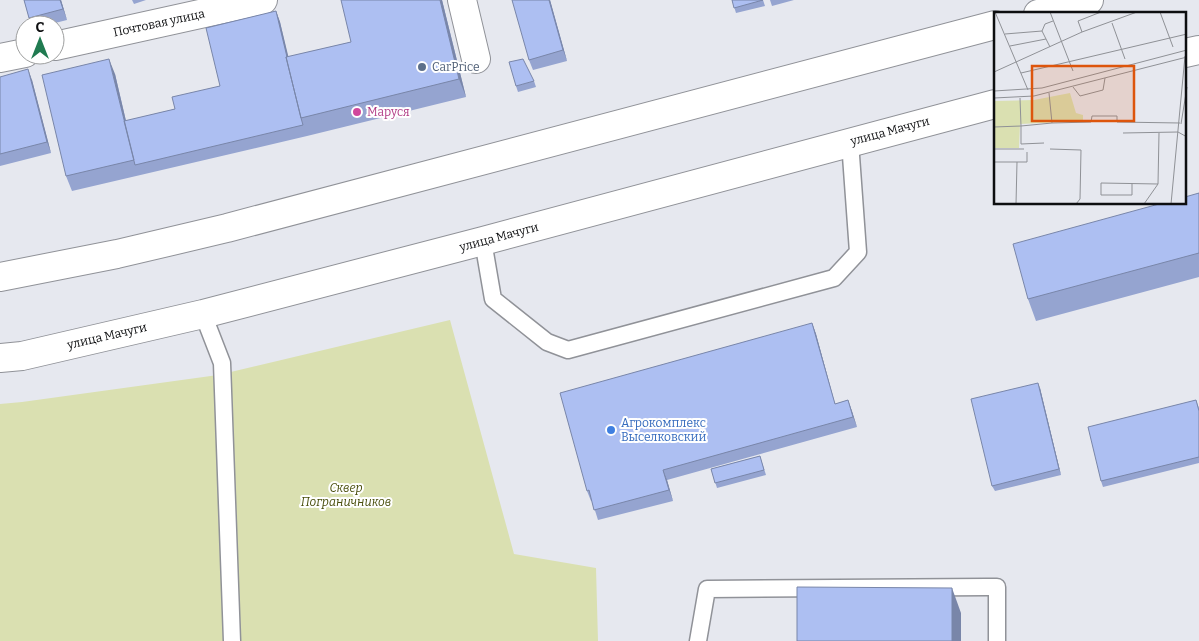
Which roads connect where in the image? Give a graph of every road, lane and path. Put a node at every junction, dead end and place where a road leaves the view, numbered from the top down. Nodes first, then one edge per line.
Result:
1 (263, 0) edge
2 (462, 0) edge
3 (1089, 0) edge
4 (1045, 12) edge
5 (994, 25) edge
6 (65, 44) edge
7 (1199, 50) edge
8 (1186, 53) edge
9 (15, 55) edge
10 (0, 58) edge
11 (476, 59) dead end
12 (994, 104) edge
13 (850, 142) junction
14 (483, 241) junction
15 (0, 277) edge
16 (203, 314) junction
17 (0, 358) edge
18 (232, 641) edge
19 (698, 641) edge
20 (997, 641) edge

1 - 6 main road, Почтовая улица
2 - 11 main road
3 - 4 main road
5 - 15 main road
7 - 8 main road
9 - 10 main road
12 - 13 main road, улица Мачуги
13 - 14 main road, улица Мачуги
13 - 14 lane
14 - 16 main road, улица Мачуги
16 - 17 main road, улица Мачуги
16 - 18 lane
19 - 20 lane

